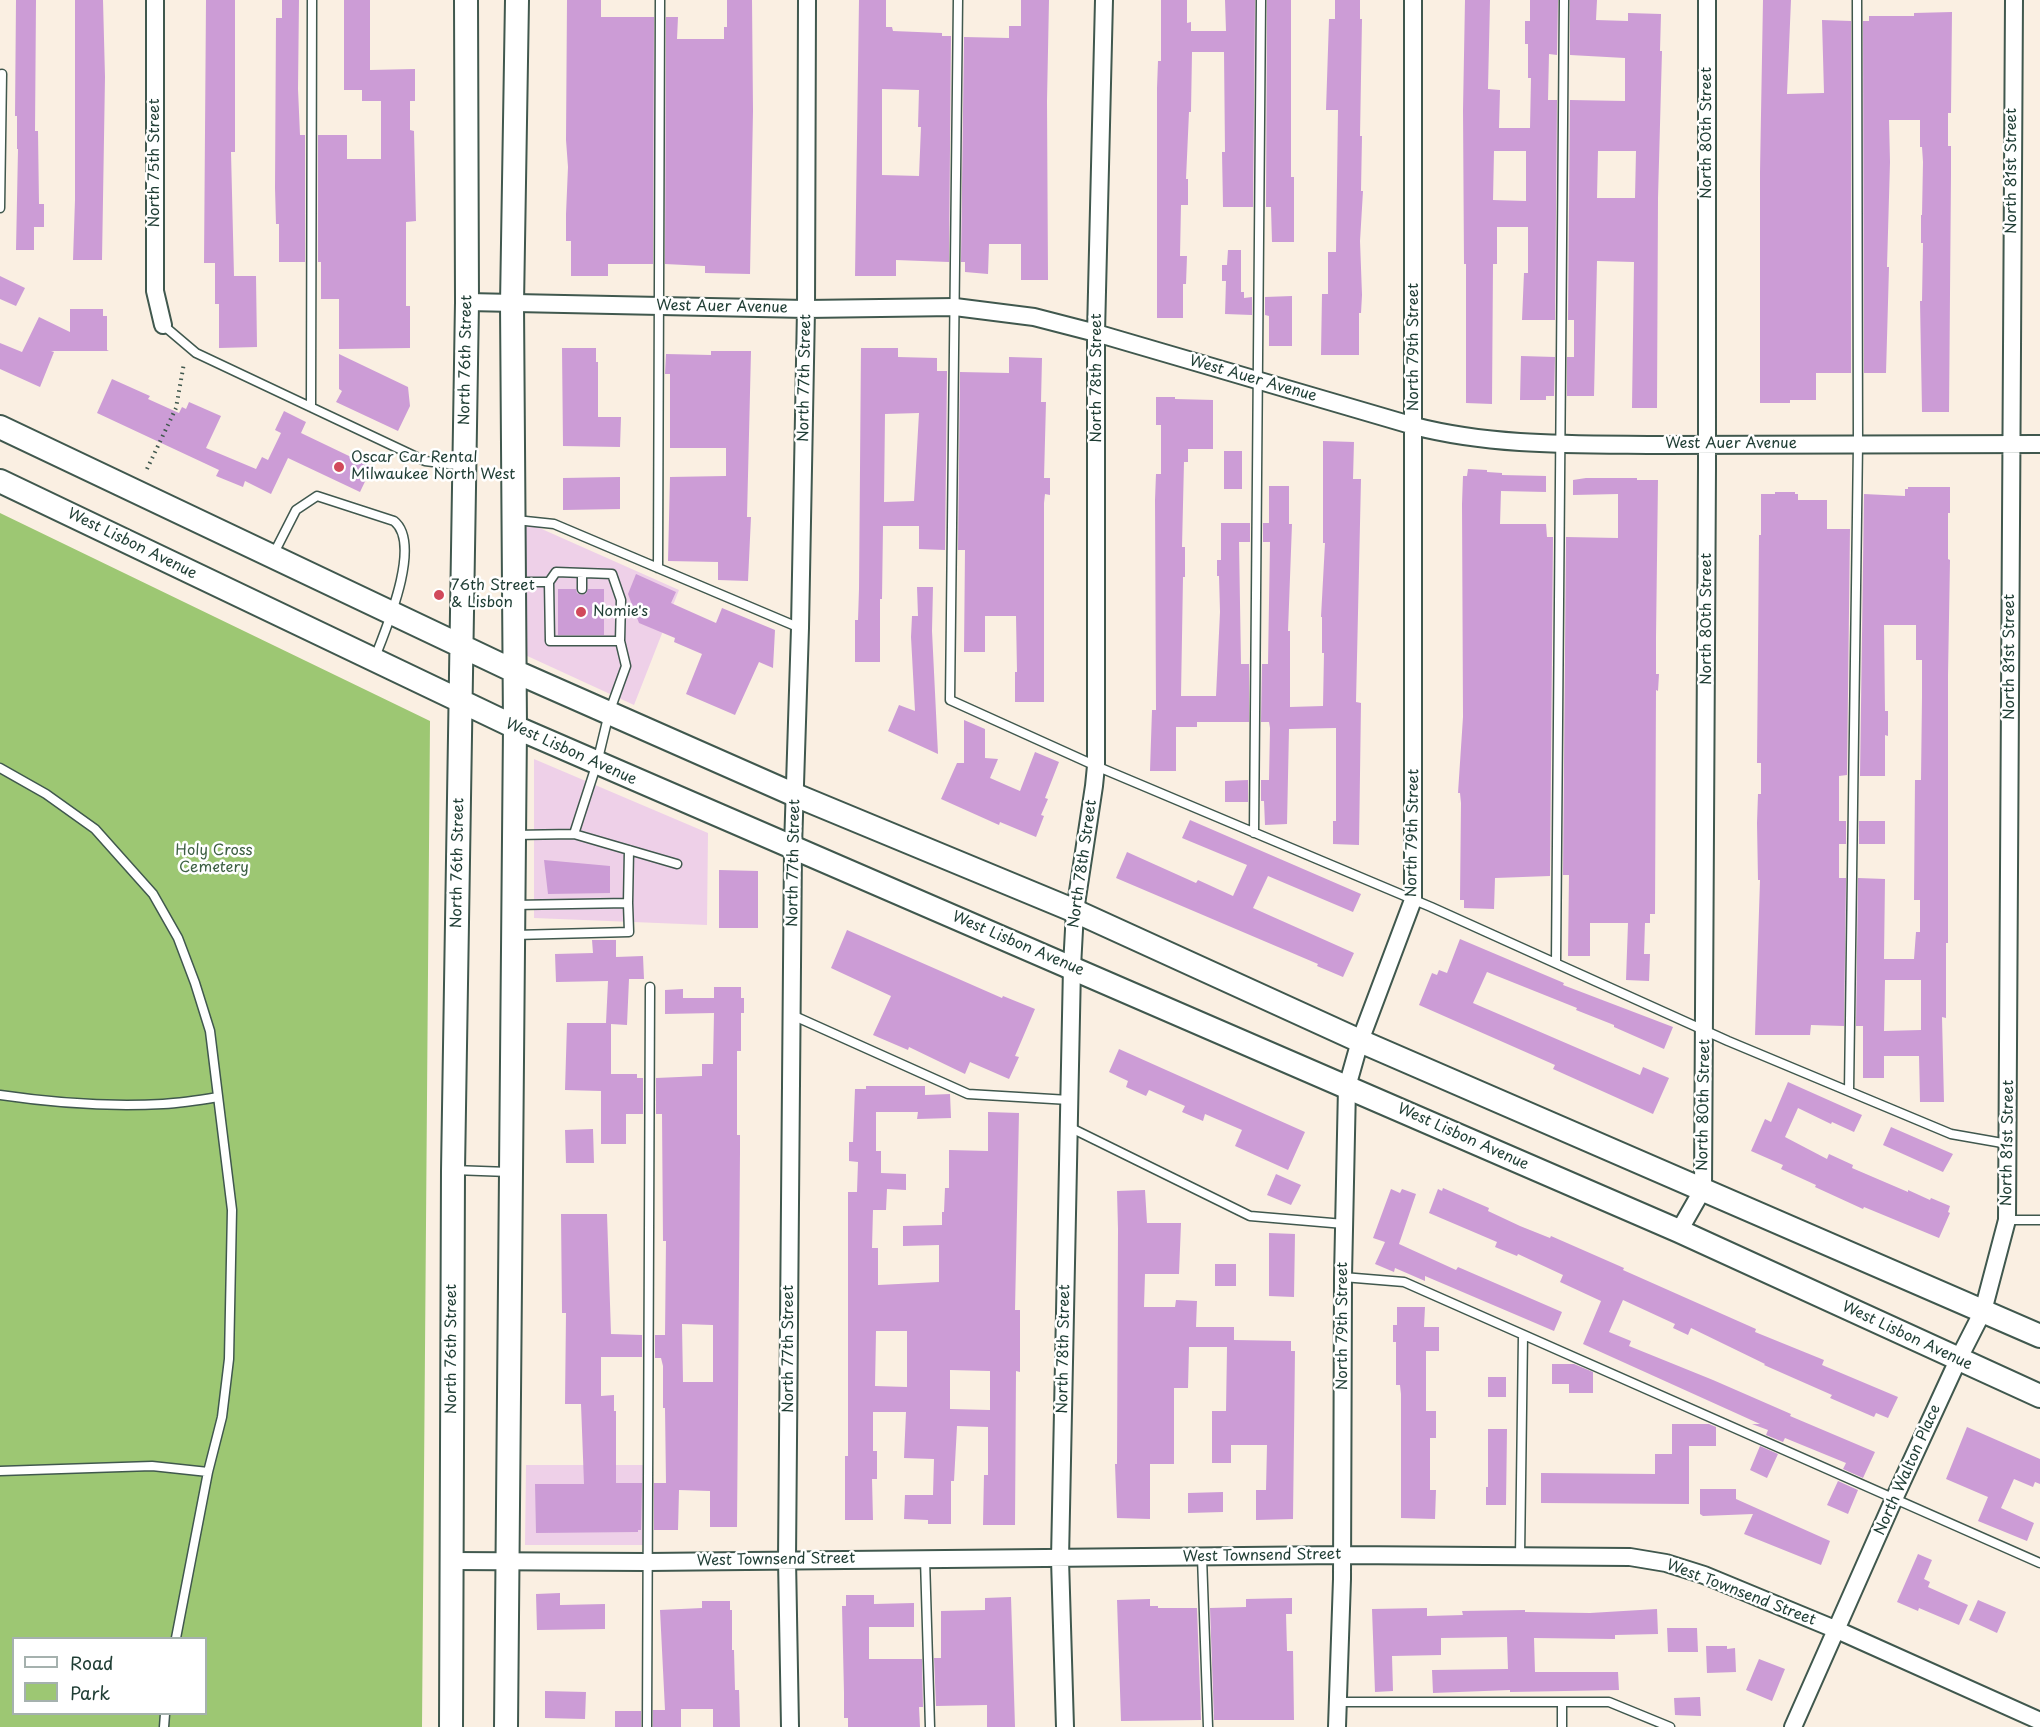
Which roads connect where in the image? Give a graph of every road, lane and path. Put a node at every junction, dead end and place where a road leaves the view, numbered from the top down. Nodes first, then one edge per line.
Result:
1 (154, 0) edge
2 (312, 0) edge
3 (466, 0) edge
4 (517, 0) edge
5 (660, 0) edge
6 (807, 0) edge
7 (958, 0) edge
8 (1104, 0) edge
9 (1261, 0) edge
10 (1413, 0) edge
11 (1564, 0) edge
12 (1707, 0) edge
13 (1857, 0) edge
14 (2013, 0) edge
15 (2, 74) dead end
16 (0, 208) edge
17 (467, 303) junction
18 (512, 304) junction
19 (658, 306) junction
20 (955, 307) junction
21 (806, 309) junction
22 (163, 325) joint
23 (1096, 333) junction
24 (184, 363) dead end
25 (1257, 380) junction
26 (311, 407) junction
27 (1414, 426) junction
28 (0, 427) edge
29 (1561, 443) junction
30 (1858, 444) junction
31 (2010, 444) junction
32 (2040, 444) edge
33 (1707, 445) junction
34 (465, 466) junction
35 (147, 469) dead end
36 (0, 481) edge
37 (512, 520) junction
38 (272, 556) junction
39 (658, 568) junction
40 (582, 573) junction
41 (513, 582) junction
42 (549, 582) junction
43 (582, 589) dead end
44 (391, 614) junction
45 (800, 628) junction
46 (620, 641) junction
47 (462, 645) junction
48 (374, 660) junction
49 (514, 671) junction
50 (461, 701) junction
51 (609, 712) junction
52 (515, 727) junction
53 (597, 763) junction
54 (1096, 766) junction
55 (0, 768) edge
56 (795, 795) junction
57 (1254, 833) junction
58 (574, 834) junction
59 (514, 835) junction
60 (793, 847) junction
61 (629, 850) junction
62 (677, 864) dead end
63 (1413, 900) junction
64 (628, 903) junction
65 (513, 905) junction
66 (1075, 912) junction
67 (513, 935) junction
68 (1556, 963) junction
69 (1072, 967) junction
70 (650, 987) dead end
71 (792, 1015) junction
72 (1705, 1031) junction
73 (1360, 1041) junction
74 (1347, 1087) junction
75 (1849, 1091) junction
76 (0, 1095) edge
77 (218, 1097) junction
78 (1069, 1100) junction
79 (1069, 1127) junction
80 (2008, 1144) junction
81 (453, 1170) junction
82 (510, 1172) junction
83 (1703, 1190) junction
84 (2007, 1220) junction
85 (2040, 1220) edge
86 (1344, 1224) junction
87 (1679, 1231) junction
88 (1343, 1277) junction
89 (1983, 1311) junction
90 (1523, 1335) junction
91 (2040, 1336) edge
92 (1958, 1360) junction
93 (2040, 1396) edge
94 (0, 1471) edge
95 (208, 1472) junction
96 (1894, 1498) junction
97 (1342, 1555) junction
98 (1520, 1556) junction
99 (1202, 1557) junction
100 (787, 1559) junction
101 (925, 1559) junction
102 (1060, 1559) junction
103 (506, 1560) junction
104 (451, 1561) junction
105 (647, 1562) junction
106 (2040, 1563) edge
107 (1837, 1630) junction
108 (176, 1637) edge
109 (1337, 1702) junction
110 (1562, 1702) junction
111 (2040, 1721) edge
112 (451, 1727) edge
113 (506, 1727) edge
114 (647, 1727) edge
115 (790, 1727) edge
116 (930, 1727) edge
117 (1065, 1727) edge
118 (1208, 1727) edge
119 (1338, 1727) edge
120 (1562, 1727) edge
121 (1670, 1727) edge
122 (1793, 1727) edge

1 - 22 street, North 75th Street
2 - 26 lane
3 - 17 main road, North 76th Street
4 - 18 main road
5 - 19 lane
6 - 21 street, North 77th Street
7 - 20 lane
8 - 23 street, North 78th Street
9 - 25 lane
10 - 27 street, North 79th Street
11 - 29 lane
12 - 33 street, North 80th Street
13 - 30 lane
14 - 31 street, North 81st Street
15 - 16 lane
17 - 18 street, West Auer Avenue
17 - 34 main road, North 76th Street
18 - 19 street, West Auer Avenue
18 - 37 main road
19 - 21 street, West Auer Avenue
19 - 39 lane
20 - 21 street, West Auer Avenue
20 - 23 street, West Auer Avenue
20 - 54 lane
21 - 45 street, North 77th Street
22 - 26 lane
23 - 25 street, West Auer Avenue
23 - 54 street, North 78th Street
24 - 35 path
25 - 27 street, West Auer Avenue
25 - 57 lane
26 - 34 lane
27 - 29 street, West Auer Avenue
27 - 63 street, North 79th Street
28 - 38 main road
29 - 33 street, West Auer Avenue
29 - 68 lane
30 - 31 street, West Auer Avenue
30 - 33 street, West Auer Avenue
30 - 75 lane
31 - 32 street, West Auer Avenue
31 - 80 street, North 81st Street
33 - 72 street, North 80th Street
34 - 47 main road, North 76th Street
36 - 48 main road, West Lisbon Avenue
37 - 39 lane
37 - 41 main road
38 - 44 main road
38 - 44 lane
39 - 45 lane
40 - 42 lane
40 - 43 lane
40 - 46 lane
41 - 42 lane
41 - 49 main road
42 - 46 lane
44 - 47 main road
44 - 48 lane
45 - 56 street, North 77th Street
46 - 51 lane
47 - 49 main road
47 - 50 main road, North 76th Street
48 - 50 main road, West Lisbon Avenue
49 - 51 main road
49 - 52 main road
50 - 52 main road, West Lisbon Avenue
50 - 81 main road, North 76th Street
51 - 53 lane
51 - 56 main road
52 - 53 main road, West Lisbon Avenue
52 - 59 main road
53 - 58 lane
53 - 60 main road, West Lisbon Avenue
54 - 57 lane
54 - 66 street, North 78th Street
55 - 77 lane
56 - 60 street, North 77th Street
56 - 66 main road
57 - 63 lane
58 - 59 lane
58 - 61 lane
59 - 65 main road
60 - 69 main road, West Lisbon Avenue
60 - 71 street, North 77th Street
61 - 62 lane
61 - 64 lane
63 - 68 lane
63 - 73 street, North 79th Street
64 - 65 lane
64 - 67 lane
65 - 67 main road
66 - 69 street, North 78th Street
66 - 73 main road
67 - 82 main road
68 - 72 lane
69 - 74 main road, West Lisbon Avenue
69 - 78 street, North 78th Street
70 - 105 lane
71 - 78 lane
71 - 100 street, North 77th Street
72 - 75 lane
72 - 83 street, North 80th Street
73 - 74 street, North 79th Street
73 - 83 main road
74 - 86 street, North 79th Street
74 - 87 main road, West Lisbon Avenue
75 - 80 lane
76 - 77 lane
77 - 95 lane
78 - 79 street, North 78th Street
79 - 86 lane
79 - 102 street, North 78th Street
80 - 84 street, North 81st Street
81 - 82 lane
81 - 104 main road, North 76th Street
82 - 103 main road
83 - 87 street, North 80th Street
83 - 89 main road
84 - 85 lane
84 - 89 street, North 81st Street
86 - 88 street, North 79th Street
87 - 92 main road, West Lisbon Avenue
88 - 90 lane
88 - 97 street, North 79th Street
89 - 91 main road
89 - 92 street, North Walton Place
90 - 96 lane
90 - 98 lane
92 - 93 main road, West Lisbon Avenue
92 - 96 street, North Walton Place
94 - 95 lane
95 - 108 lane
96 - 106 lane
96 - 107 street, North Walton Place
97 - 98 street, West Townsend Street
97 - 99 street, West Townsend Street
97 - 109 street, North 79th Street
98 - 107 street, West Townsend Street
99 - 102 street, West Townsend Street
99 - 118 lane
100 - 101 street, West Townsend Street
100 - 105 street, West Townsend Street
100 - 115 street, North 77th Street
101 - 102 street, West Townsend Street
101 - 116 lane
102 - 117 street, North 78th Street
103 - 104 street, West Townsend Street
103 - 105 street, West Townsend Street
103 - 113 main road
104 - 112 main road, North 76th Street
105 - 114 lane
107 - 111 street, West Townsend Street
107 - 122 street
109 - 110 lane
109 - 119 street, North 79th Street
110 - 120 lane
110 - 121 lane

